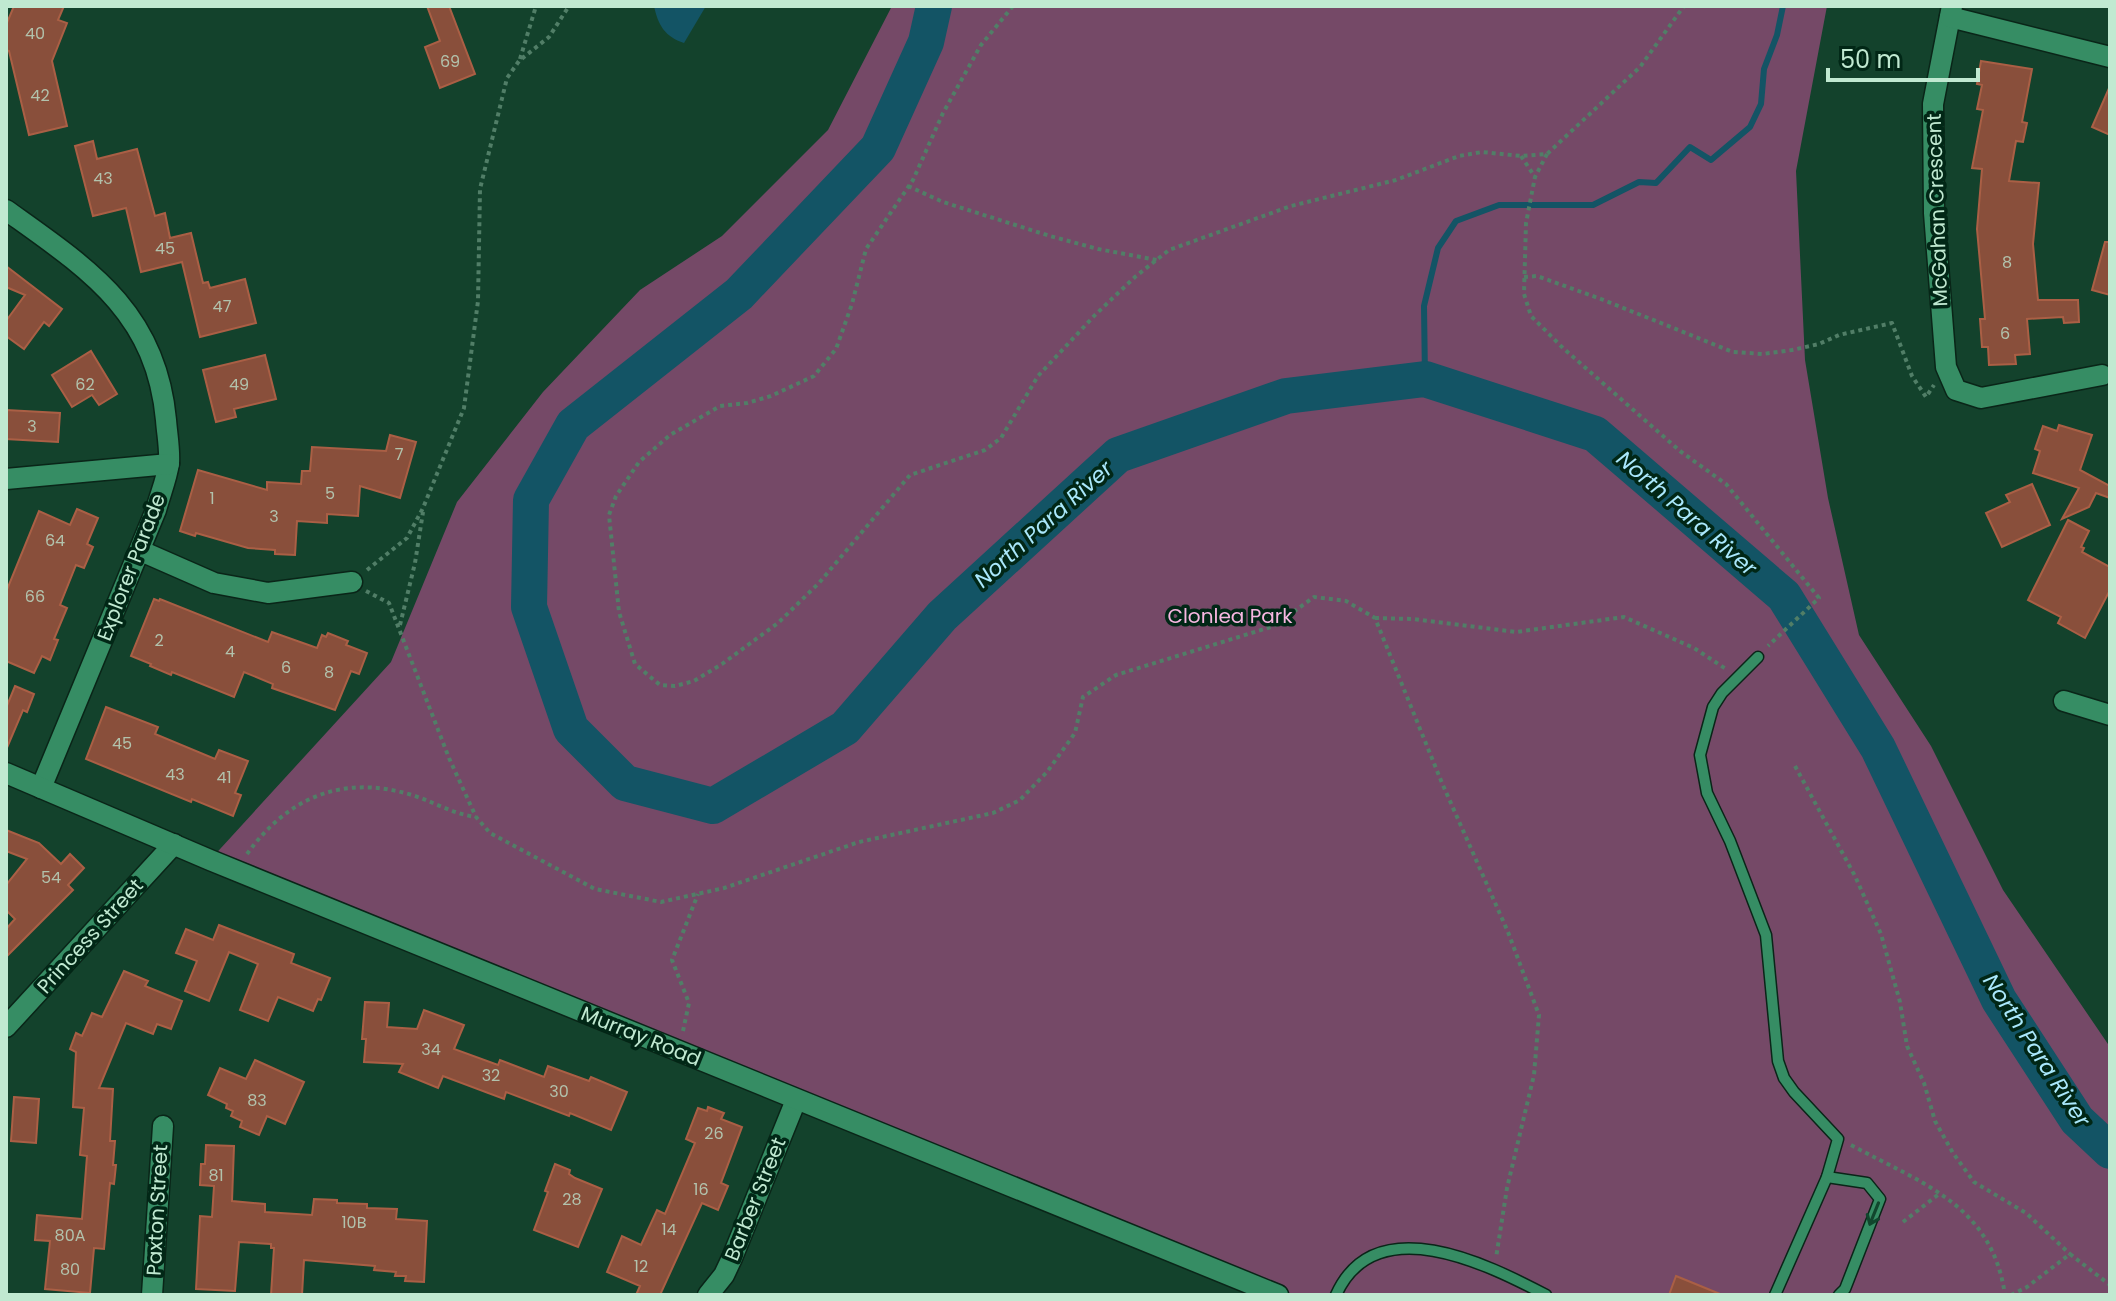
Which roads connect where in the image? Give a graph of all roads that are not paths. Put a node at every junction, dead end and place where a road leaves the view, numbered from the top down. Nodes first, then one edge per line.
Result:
1 (1951, 12) edge
2 (2110, 57) edge
3 (6, 210) edge
4 (2102, 375) dead end
5 (169, 464) junction
6 (6, 479) edge
7 (141, 551) junction
8 (352, 582) road end
9 (1758, 657) road end
10 (2064, 701) dead end
11 (2110, 715) edge
12 (6, 773) edge
13 (41, 788) junction
14 (174, 844) junction
15 (6, 1027) edge
16 (796, 1100) junction
17 (163, 1126) dead end
18 (1827, 1177) junction
19 (152, 1295) edge
20 (708, 1295) edge
21 (1278, 1295) edge
22 (1336, 1295) edge
23 (1546, 1295) edge
24 (1776, 1295) edge
25 (1839, 1295) edge

1 - 2 street
1 - 4 street, McGahan Crescent
3 - 5 street, Explorer Parade
5 - 6 street
5 - 7 street, Explorer Parade
7 - 8 street
7 - 13 street, Explorer Parade
9 - 18 lane
10 - 11 street
12 - 13 street, Murray Road
13 - 14 street, Murray Road
14 - 15 street, Princess Street
14 - 16 street, Murray Road
16 - 20 street, Barber Street
16 - 21 street, Murray Road
17 - 19 street, Paxton Street
18 - 24 lane
18 -> 25 lane
22 - 23 lane

